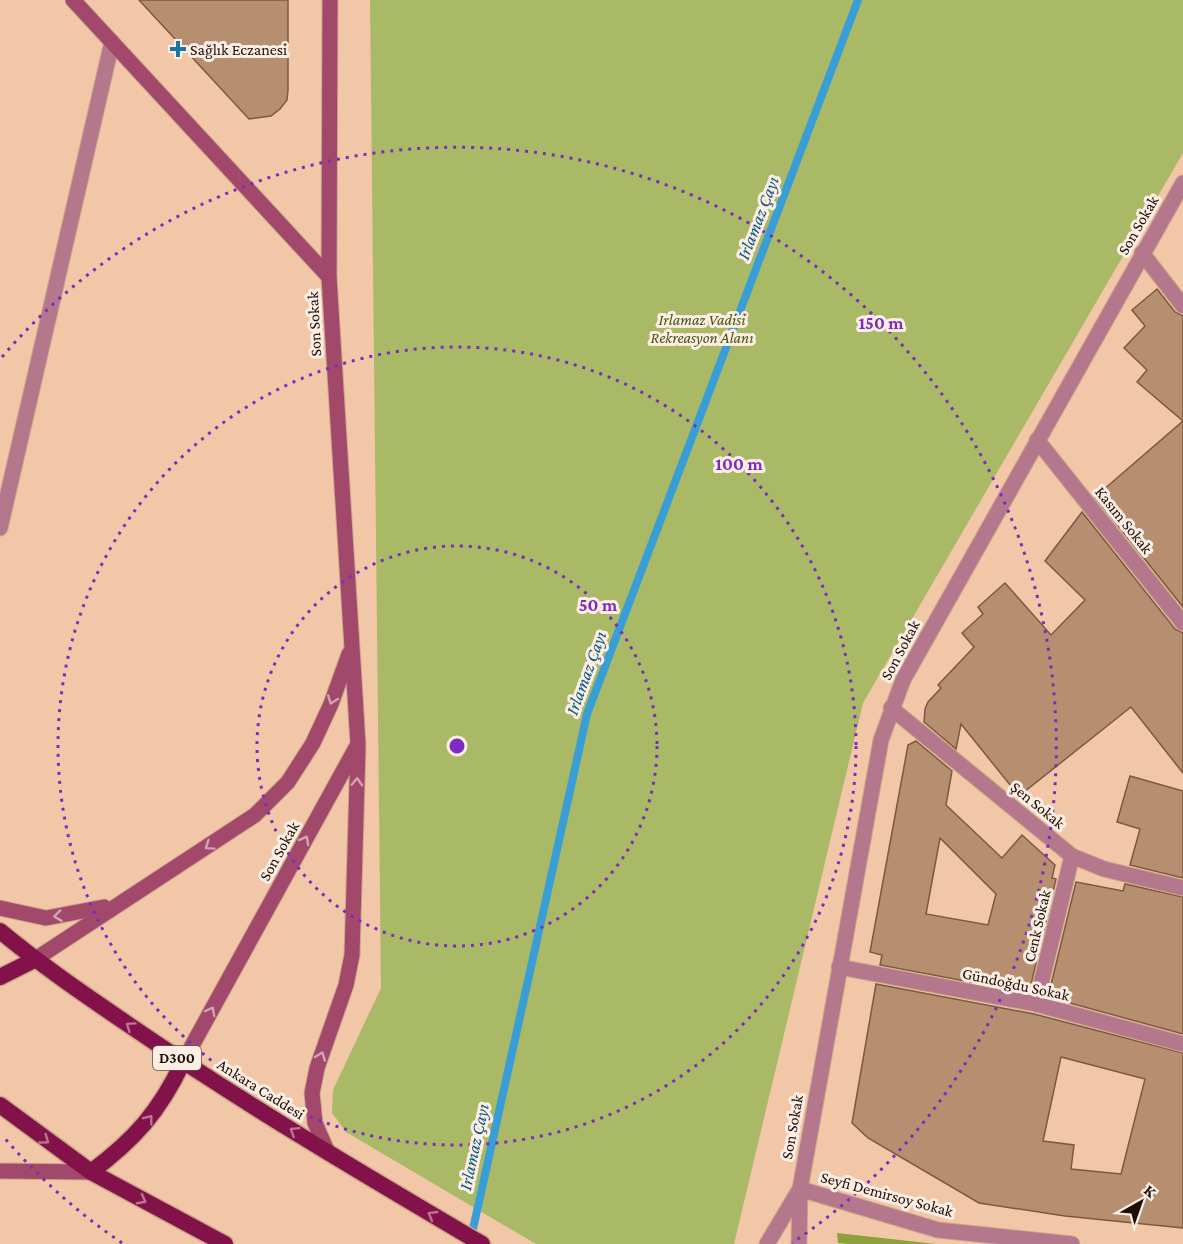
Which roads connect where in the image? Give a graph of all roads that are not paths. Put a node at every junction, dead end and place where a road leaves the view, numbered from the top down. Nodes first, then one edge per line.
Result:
1 (73, 0) edge
2 (330, 0) edge
3 (112, 42) junction
4 (1183, 183) edge
5 (1142, 252) junction
6 (329, 277) junction
7 (1183, 306) edge
8 (1037, 440) junction
9 (0, 528) edge
10 (1183, 623) edge
11 (352, 645) junction
12 (891, 708) junction
13 (358, 744) junction
14 (1072, 856) junction
15 (1183, 888) edge
16 (115, 904) junction
17 (0, 908) edge
18 (0, 931) edge
19 (34, 960) junction
20 (839, 967) junction
21 (0, 977) edge
22 (1036, 1004) junction
23 (1183, 1044) edge
24 (183, 1062) junction
25 (0, 1105) edge
26 (328, 1153) junction
27 (0, 1171) edge
28 (91, 1172) junction
29 (800, 1189) junction
30 (225, 1244) edge
31 (482, 1244) edge
32 (767, 1244) edge
33 (799, 1244) edge
34 (1072, 1244) edge

1 - 3 main road
2 - 6 main road, Son Sokak
3 - 6 main road
3 - 9 street
4 - 5 street, Son Sokak
5 - 7 street
5 - 8 street, Son Sokak
6 - 11 main road, Son Sokak
8 - 10 street, Kasım Sokak
8 - 12 street, Son Sokak
11 - 13 main road, Son Sokak
11 -> 16 main road, Son Sokak
12 - 14 street, Şen Sokak
12 - 20 street, Son Sokak
24 -> 13 main road, Son Sokak
26 -> 13 main road
14 - 15 street, Şen Sokak
14 - 22 street, Cenk Sokak
16 -> 17 main road, Son Sokak
16 - 19 main road, Son Sokak
18 - 19 highway, Ankara Caddesi / D300
19 - 21 highway
24 -> 19 highway, Ankara Caddesi / D300
20 - 22 street, Gündoğdu Sokak
20 - 29 street, Son Sokak
22 - 23 street, Gündoğdu Sokak
26 -> 24 highway, Ankara Caddesi / D300
28 -> 24 highway
25 -> 28 highway
31 -> 26 highway, Ankara Caddesi / D300
27 - 28 main road
28 -> 30 highway
29 - 32 street
29 - 33 street
29 - 34 street, Seyfi Demirsoy Sokak

